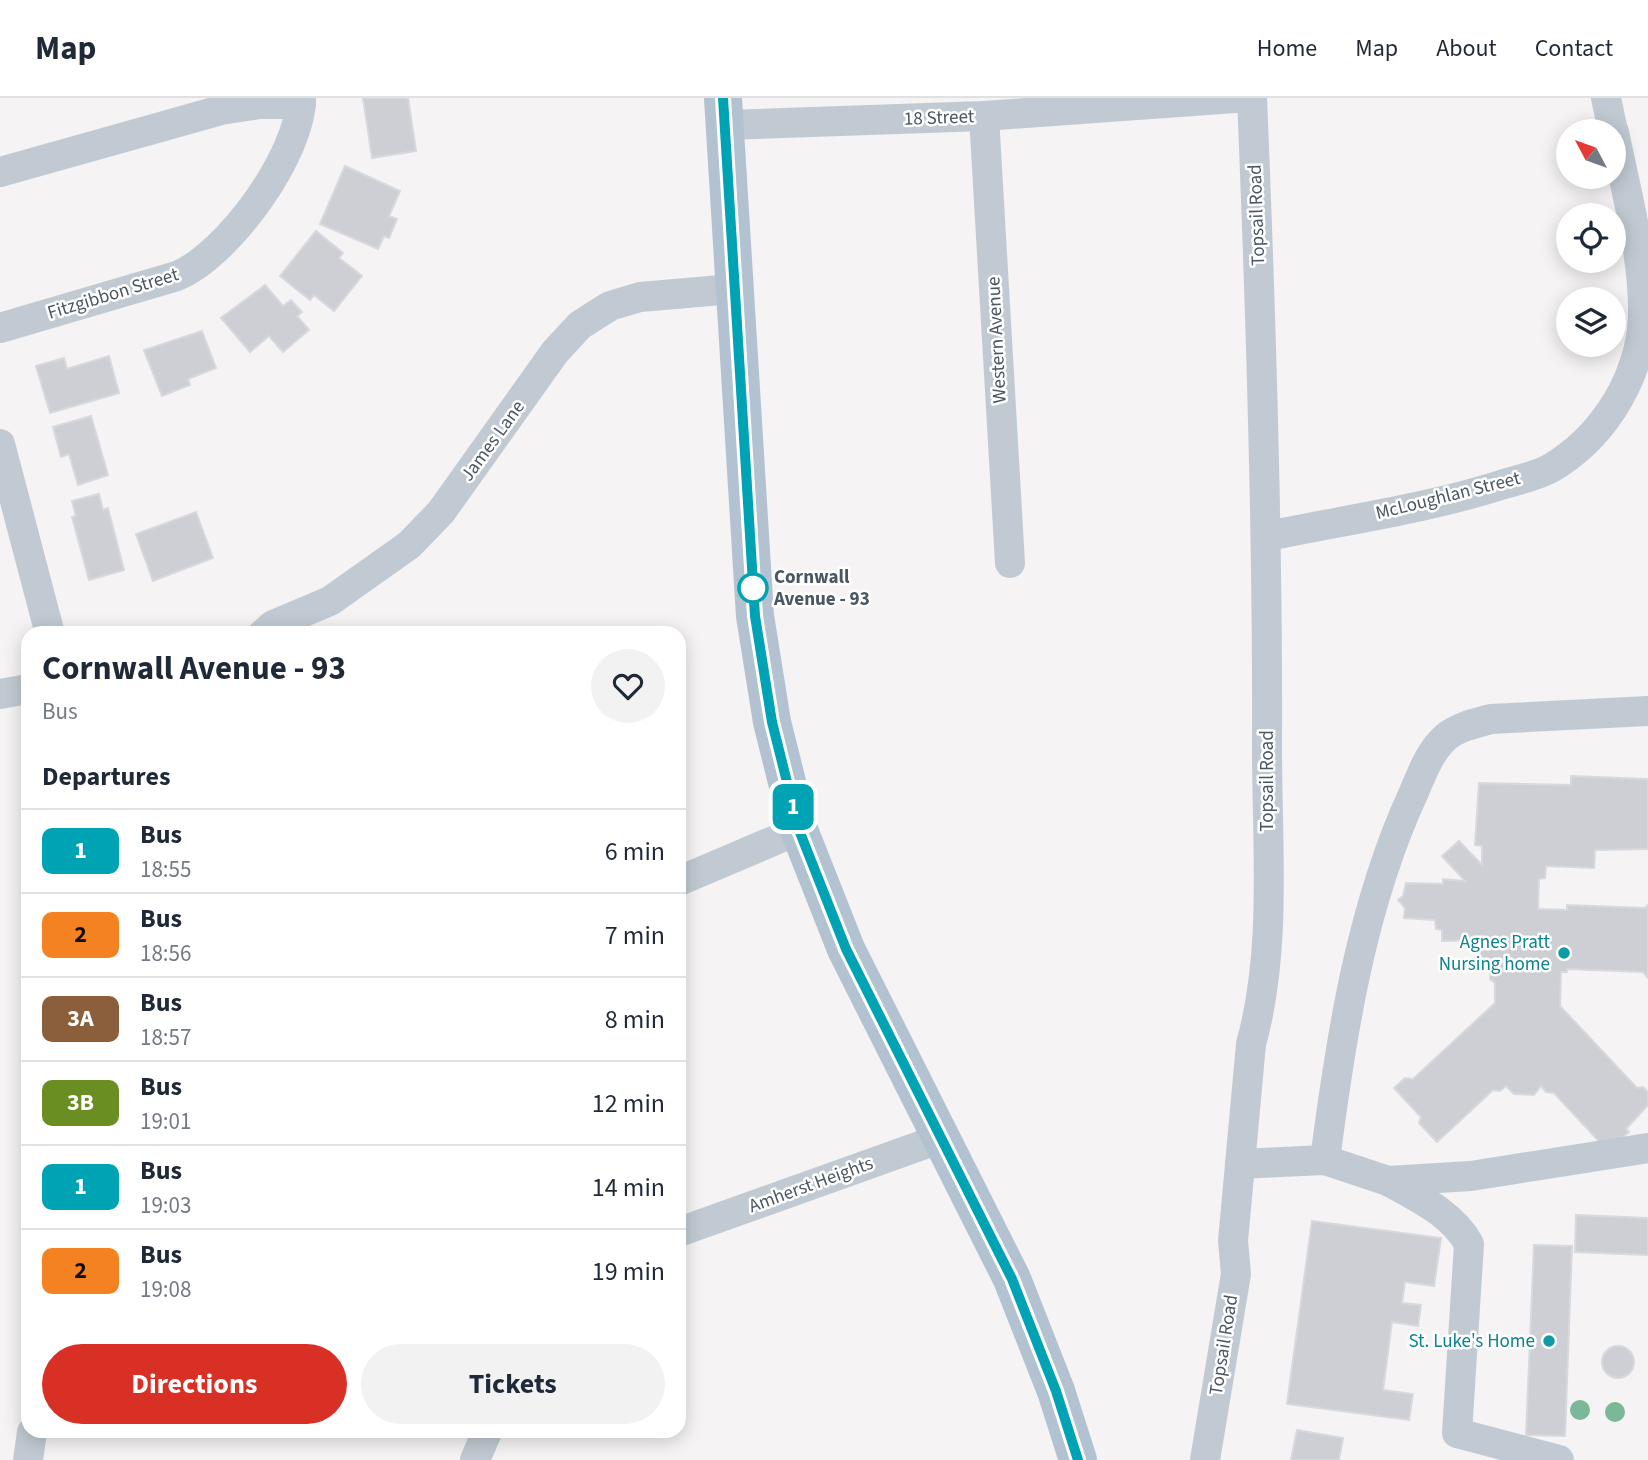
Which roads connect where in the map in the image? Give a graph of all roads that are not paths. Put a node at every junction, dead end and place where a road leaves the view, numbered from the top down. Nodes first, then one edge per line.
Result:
1 (1235, 98) edge
2 (1252, 98) edge
3 (1606, 98) edge
4 (301, 101) edge
5 (725, 112) edge
6 (984, 116) junction
7 (1610, 119) edge
8 (0, 172) edge
9 (1626, 181) edge
10 (1643, 246) edge
11 (733, 289) junction
12 (0, 328) edge
13 (0, 444) edge
14 (1268, 536) junction
15 (1010, 563) dead end
16 (48, 626) edge
17 (272, 626) edge
18 (21, 690) edge
19 (0, 694) edge
20 (1648, 711) edge
21 (799, 830) junction
22 (686, 878) edge
23 (942, 1138) junction
24 (1648, 1149) edge
25 (1325, 1160) junction
26 (1240, 1164) junction
27 (1388, 1181) junction
28 (686, 1229) edge
29 (31, 1438) edge
30 (484, 1438) edge
31 (1521, 1456) edge
32 (29, 1460) edge
33 (475, 1460) edge
34 (1078, 1460) edge
35 (1205, 1460) edge
36 (1559, 1460) edge

1 - 6 street, 18 Street
2 - 14 street, Topsail Road
3 - 7 street, McLoughlan Street
4 - 8 street, Fitzgibbon Street
4 - 12 street, Fitzgibbon Street
5 - 6 street, 18 Street
5 - 11 main road
6 - 15 street, Western Avenue
9 - 10 street, McLoughlan Street
10 - 14 street, McLoughlan Street
11 - 17 street, James Lane
11 - 21 main road
13 - 16 street
14 - 26 street, Topsail Road
18 - 19 street
20 - 25 street
21 - 22 street
21 - 23 main road
23 - 28 street, Amherst Heights
23 - 34 main road
24 - 27 street
25 - 26 street
25 - 27 street
26 - 35 street, Topsail Road
27 - 31 street
29 - 32 street
30 - 33 street
31 - 36 street

